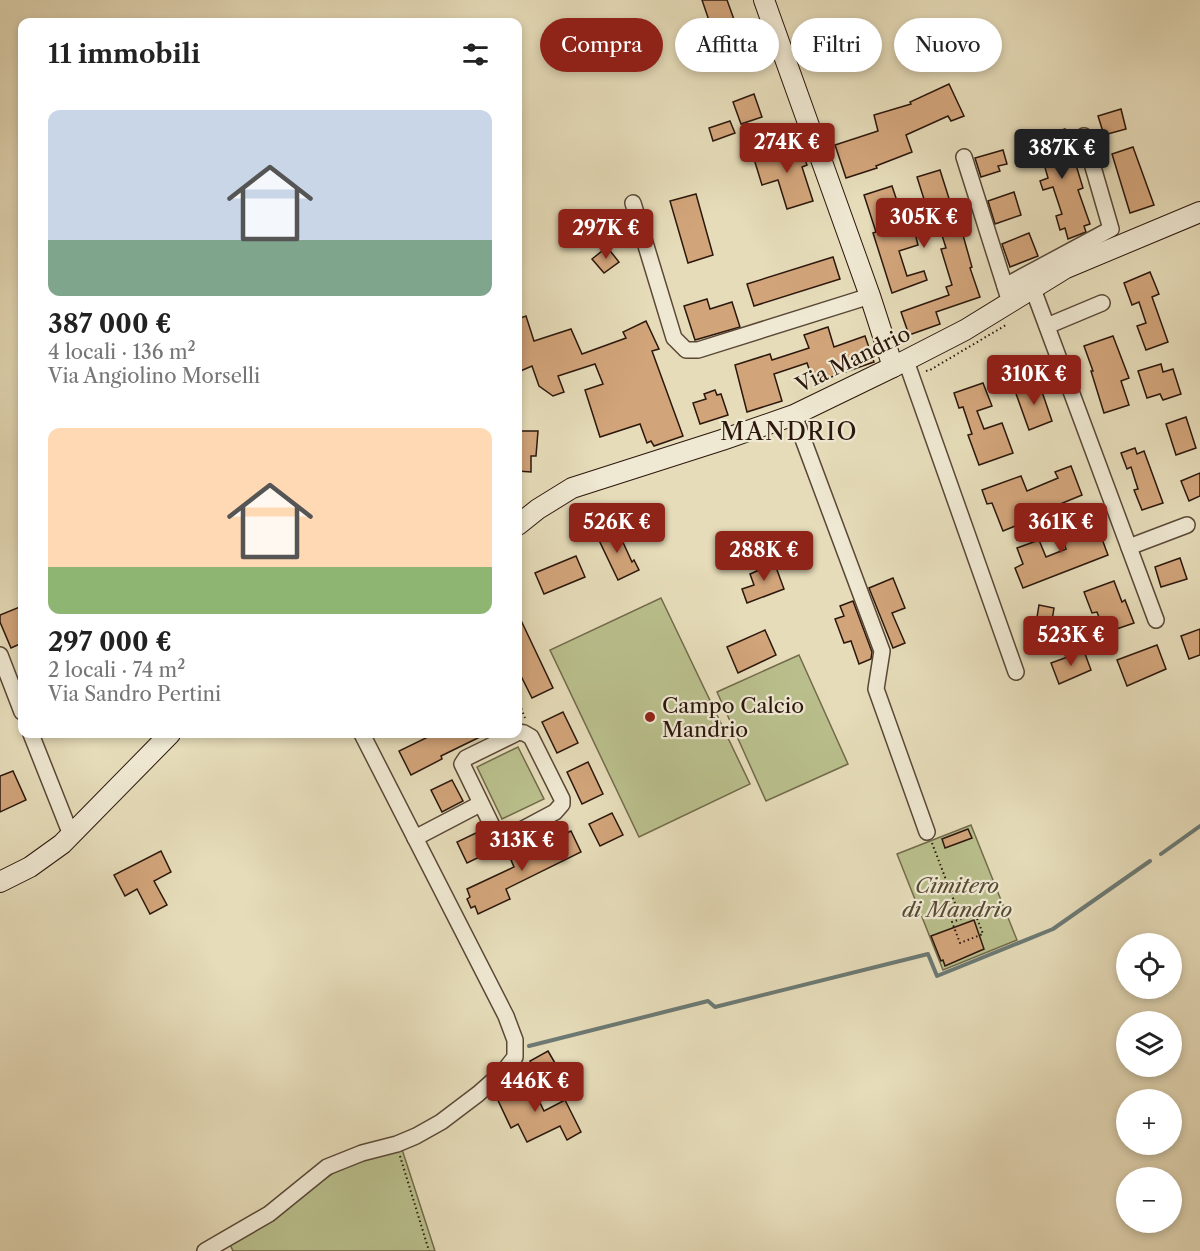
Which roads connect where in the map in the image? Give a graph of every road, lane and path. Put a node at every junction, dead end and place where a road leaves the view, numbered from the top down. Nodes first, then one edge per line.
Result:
1 (764, 0) edge
2 (1084, 136) dead end
3 (964, 157) dead end
4 (633, 202) dead end
5 (1200, 212) edge
6 (1033, 289) junction
7 (1008, 294) junction
8 (870, 296) junction
9 (1102, 303) dead end
10 (1047, 326) junction
11 (900, 364) junction
12 (795, 415) junction
13 (522, 522) edge
14 (1186, 525) dead end
15 (1129, 547) junction
16 (1156, 620) dead end
17 (0, 655) edge
18 (1016, 672) dead end
19 (18, 702) edge
20 (522, 710) edge
21 (522, 728) edge
22 (522, 734) edge
23 (33, 738) edge
24 (166, 738) edge
25 (364, 738) edge
26 (508, 738) edge
27 (480, 804) junction
28 (927, 832) joint
29 (71, 835) junction
30 (415, 838) junction
31 (0, 882) edge
32 (961, 918) junction
33 (396, 1144) junction
34 (206, 1251) edge
35 (429, 1251) edge

1 - 8 street
2 - 7 street
3 - 7 street
4 - 8 street
5 - 6 street, Via Mandrio
6 - 7 street, Via Mandrio
6 - 10 street
7 - 11 street, Via Mandrio
8 - 11 street
9 - 10 street
10 - 15 street
11 - 12 street, Via Mandrio
11 - 18 street
12 - 13 street, Via Mandrio
12 - 28 street
14 - 15 street
15 - 16 street
17 - 19 street
20 - 21 path
22 - 27 street
23 - 29 street
24 - 29 street
25 - 30 street
26 - 27 street
27 - 30 street
28 - 32 path
29 - 31 street
30 - 33 street
32 - 32 path
33 - 34 street
33 - 35 path

